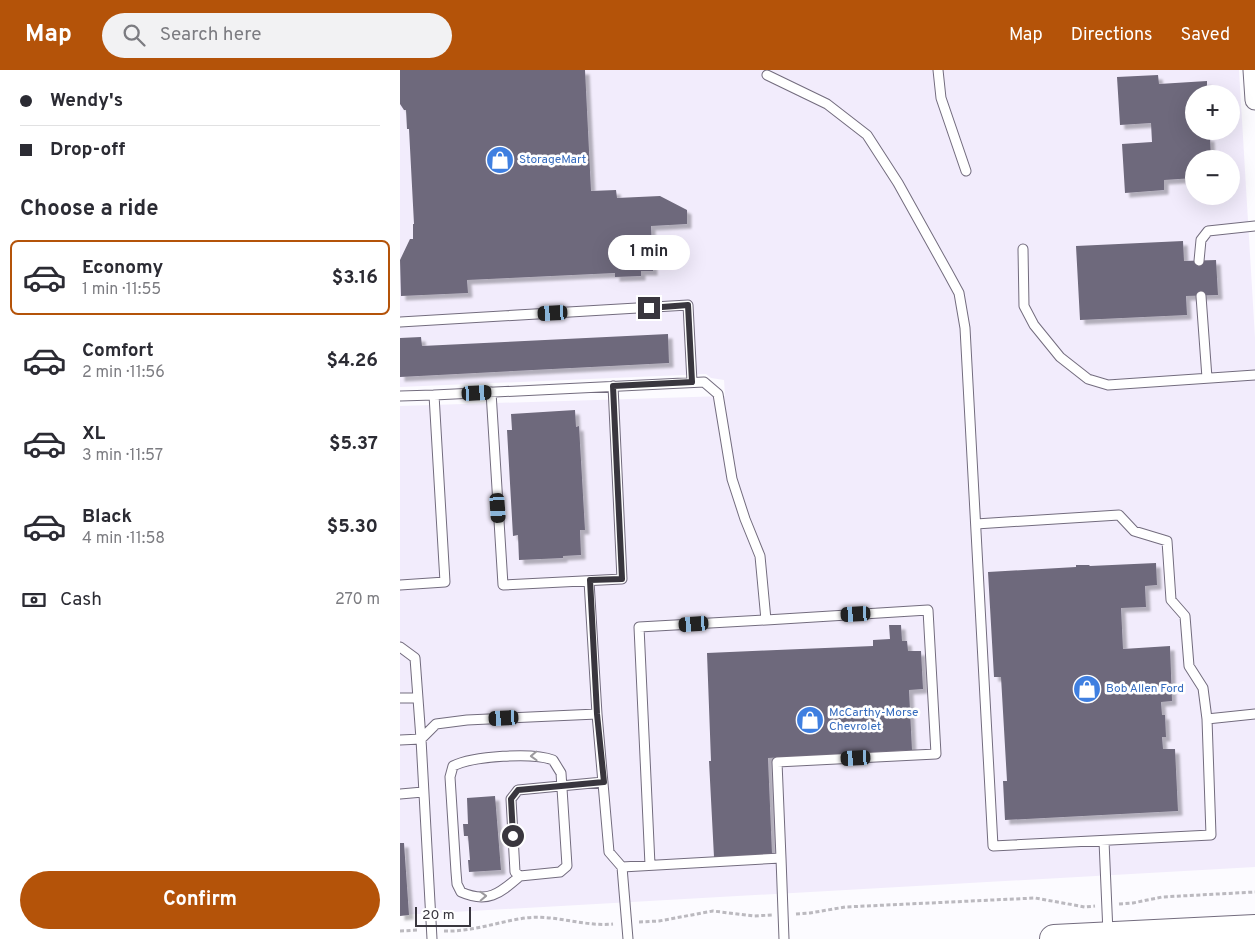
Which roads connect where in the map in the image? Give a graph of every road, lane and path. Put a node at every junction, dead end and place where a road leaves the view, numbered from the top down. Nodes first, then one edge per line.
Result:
1 (938, 70) edge
2 (1253, 70) edge
3 (767, 75) dead end
4 (1255, 100) edge
5 (966, 171) dead end
6 (1255, 226) edge
7 (1023, 249) dead end
8 (1199, 260) dead end
9 (1201, 296) dead end
10 (400, 322) edge
11 (1255, 375) edge
12 (1207, 378) junction
13 (692, 382) junction
14 (613, 386) junction
15 (491, 392) junction
16 (434, 395) junction
17 (400, 396) edge
18 (976, 524) junction
19 (590, 580) junction
20 (400, 585) edge
21 (766, 620) junction
22 (400, 647) edge
23 (400, 698) edge
24 (418, 698) junction
25 (597, 714) junction
26 (1255, 714) edge
27 (1207, 719) junction
28 (421, 739) junction
29 (400, 740) edge
30 (604, 782) junction
31 (561, 786) junction
32 (423, 792) junction
33 (400, 794) edge
34 (1104, 841) junction
35 (781, 858) junction
36 (650, 865) junction
37 (622, 867) junction
38 (520, 876) junction
39 (1255, 892) edge
40 (1107, 905) junction
41 (783, 914) junction
42 (627, 923) junction
43 (1255, 929) edge
44 (400, 931) edge
45 (432, 935) edge
46 (1108, 936) junction
47 (628, 939) edge
48 (784, 939) edge
49 (1054, 939) edge

1 - 5 lane
2 - 4 street
3 - 18 lane
6 - 8 lane
7 - 12 lane
9 - 12 lane
10 - 13 lane
11 - 12 lane
13 - 14 lane
13 - 21 lane
14 - 15 lane
14 - 19 lane
15 - 16 lane
15 - 19 lane
16 - 17 lane
16 - 20 lane
18 - 27 lane
18 - 34 lane
19 - 25 lane
21 - 35 lane
21 - 36 lane
22 - 24 lane
23 - 24 lane
24 - 28 lane
25 - 28 lane
25 - 30 lane
26 - 27 lane
27 - 34 lane
28 - 29 lane
28 - 32 lane
30 - 31 lane
30 - 37 lane
31 - 38 lane
31 - 38 lane
31 -> 38 lane
32 - 33 lane
32 - 45 lane
34 - 40 lane
35 - 36 lane
35 - 41 lane
36 - 37 lane
37 - 42 lane
39 - 40 path
40 - 41 path
40 - 46 lane
41 - 42 path
41 - 48 lane
42 - 45 path
42 - 47 lane
43 - 46 main road
44 - 45 path
46 - 49 main road

